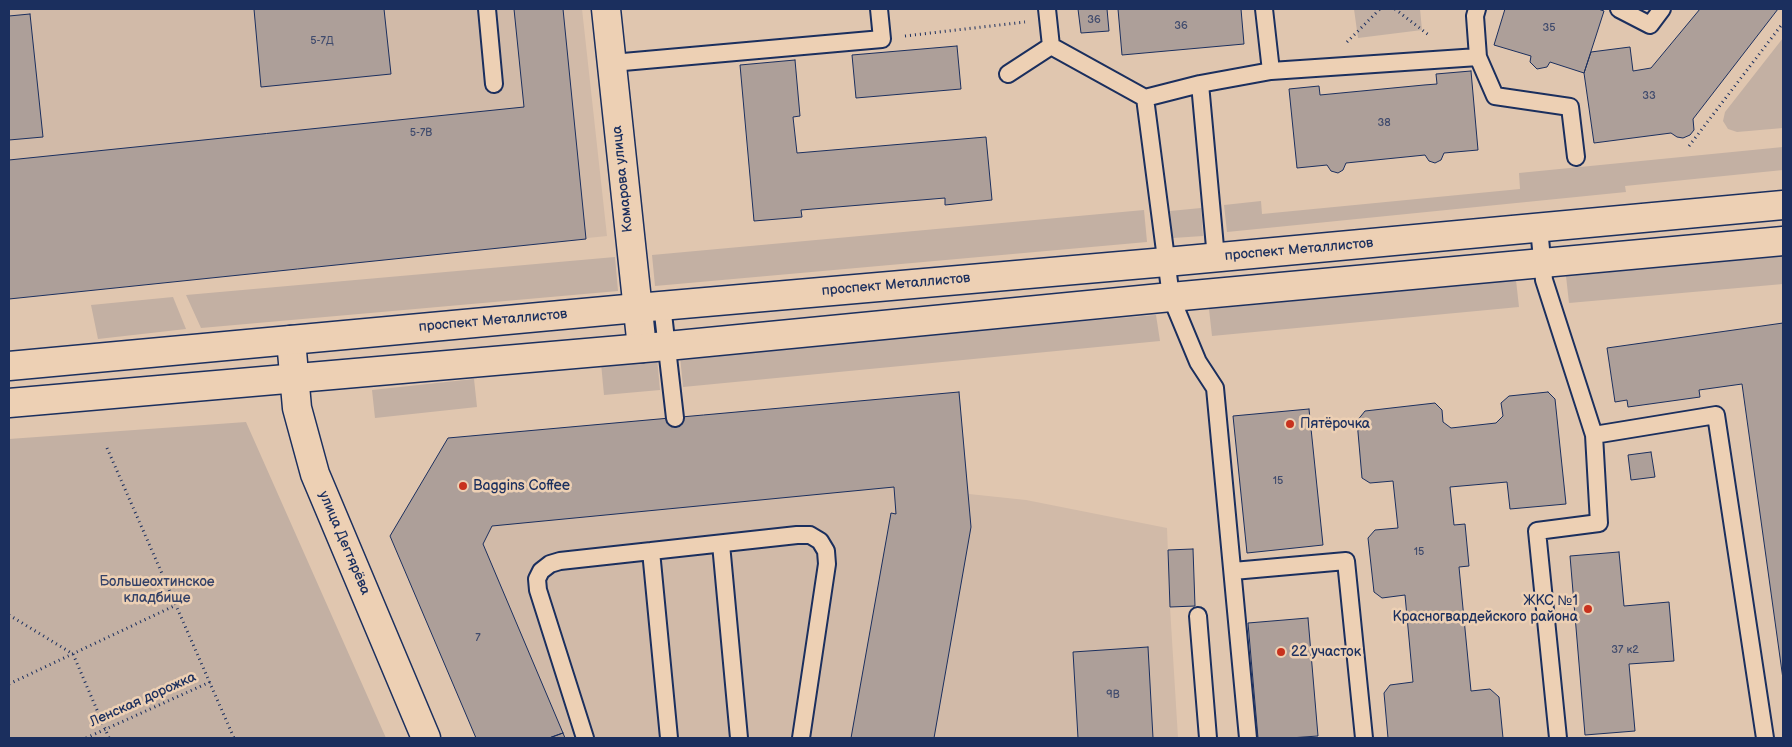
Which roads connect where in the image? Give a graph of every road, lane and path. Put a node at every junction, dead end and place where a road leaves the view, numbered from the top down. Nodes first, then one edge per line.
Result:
1 (486, 9) edge
2 (606, 9) edge
3 (879, 9) edge
4 (1264, 9) edge
5 (1380, 9) edge
6 (1395, 9) edge
7 (1477, 9) edge
8 (1619, 9) edge
9 (1662, 9) edge
10 (1048, 14) edge
11 (1783, 23) edge
12 (882, 38) junction
13 (1051, 46) junction
14 (1478, 57) junction
15 (1458, 58) junction
16 (612, 63) junction
17 (1322, 68) junction
18 (1271, 72) junction
19 (1008, 74) dead end
20 (494, 84) dead end
21 (1200, 84) junction
22 (1145, 98) junction
23 (1690, 146) dead end
24 (1576, 157) dead end
25 (1783, 205) edge
26 (1539, 228) junction
27 (1783, 241) edge
28 (1216, 258) junction
29 (1166, 262) junction
30 (1542, 264) junction
31 (1171, 297) junction
32 (650, 306) junction
33 (291, 340) junction
34 (654, 347) junction
35 (9, 366) edge
36 (295, 378) junction
37 (9, 403) edge
38 (675, 418) dead end
39 (1594, 435) junction
40 (107, 448) dead end
41 (721, 544) junction
42 (651, 551) junction
43 (1233, 571) junction
44 (176, 605) junction
45 (9, 615) edge
46 (1198, 616) dead end
47 (73, 654) junction
48 (210, 682) junction
49 (9, 684) edge
50 (105, 729) junction
51 (86, 738) edge
52 (109, 738) edge
53 (234, 738) edge
54 (426, 738) edge
55 (585, 738) edge
56 (669, 738) edge
57 (739, 738) edge
58 (801, 738) edge
59 (1208, 738) edge
60 (1248, 738) edge
61 (1364, 738) edge
62 (1558, 738) edge
63 (1765, 738) edge

1 - 20 lane
2 - 16 street, Комарова улица
3 - 12 lane
4 - 18 lane
5 - 17 path
6 - 15 path
7 - 14 lane
8 - 9 lane
10 - 12 path
10 - 13 lane
11 - 23 path
12 - 16 lane
13 - 19 lane
13 - 22 lane
14 - 15 lane
14 - 24 lane
15 - 17 lane
16 - 32 street, Комарова улица
17 - 18 lane
18 - 21 lane
21 - 22 lane
21 - 28 lane
22 - 29 lane
25 - 26 street, проспект Металлистов
26 - 28 street, проспект Металлистов
26 - 30 lane
27 - 30 street
28 - 29 street, проспект Металлистов
29 - 31 lane
29 - 32 street, проспект Металлистов
30 - 31 street
30 - 39 lane
31 - 34 street
31 - 43 lane
32 - 33 street, проспект Металлистов
32 - 34 street, Комарова улица
33 - 35 street, проспект Металлистов
33 - 36 street, улица Дегтярёва
34 - 36 street
34 - 38 lane
36 - 37 street
36 - 54 street, улица Дегтярёва
39 - 62 lane
39 - 63 lane
40 - 44 path
41 - 42 lane
41 - 57 lane
41 - 58 lane
42 - 55 lane
42 - 56 lane
43 - 60 lane
43 - 61 lane
44 - 47 path
44 - 48 path
45 - 47 path
46 - 59 lane
47 - 49 path
47 - 50 path
48 - 50 path, Ленская дорожка
48 - 53 path
50 - 51 path, Ленская дорожка
50 - 52 path

